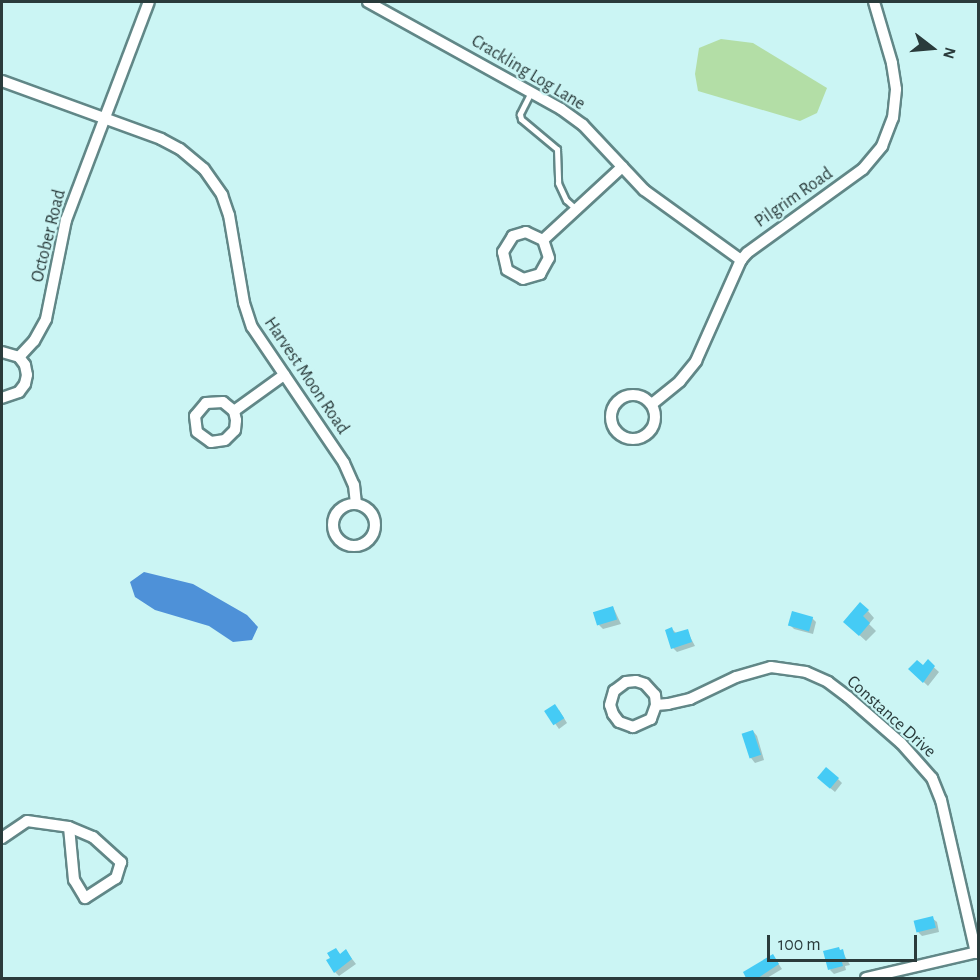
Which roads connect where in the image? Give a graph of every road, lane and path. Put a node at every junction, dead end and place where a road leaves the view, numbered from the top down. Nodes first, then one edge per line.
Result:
1 (149, 2) edge
2 (368, 2) edge
3 (874, 2) edge
4 (2, 81) edge
5 (531, 92) junction
6 (104, 118) junction
7 (622, 167) junction
8 (577, 210) junction
9 (543, 240) junction
10 (741, 260) junction
11 (2, 352) edge
12 (19, 357) junction
13 (284, 375) junction
14 (2, 398) edge
15 (652, 404) junction
16 (234, 411) dead end
17 (356, 504) dead end
18 (656, 705) junction
19 (69, 827) junction
20 (2, 838) edge
21 (977, 952) edge
22 (866, 978) edge

1 - 6 street, October Road
2 - 5 street, Crackling Log Lane
3 - 10 street, Pilgrim Road
4 - 6 street, Harvest Moon Road
5 - 7 street, Crackling Log Lane
5 - 8 lane
6 - 12 street, October Road
6 - 13 street, Harvest Moon Road
7 - 8 street
7 - 10 street, Crackling Log Lane
8 - 9 street
9 - 9 street
10 - 15 street, Pilgrim Road
11 - 12 street
12 - 14 street
13 - 16 street
13 - 17 street, Harvest Moon Road
15 - 15 street
18 - 18 street
18 - 21 street, Constance Drive
19 - 19 street
19 - 20 street
21 - 22 street

